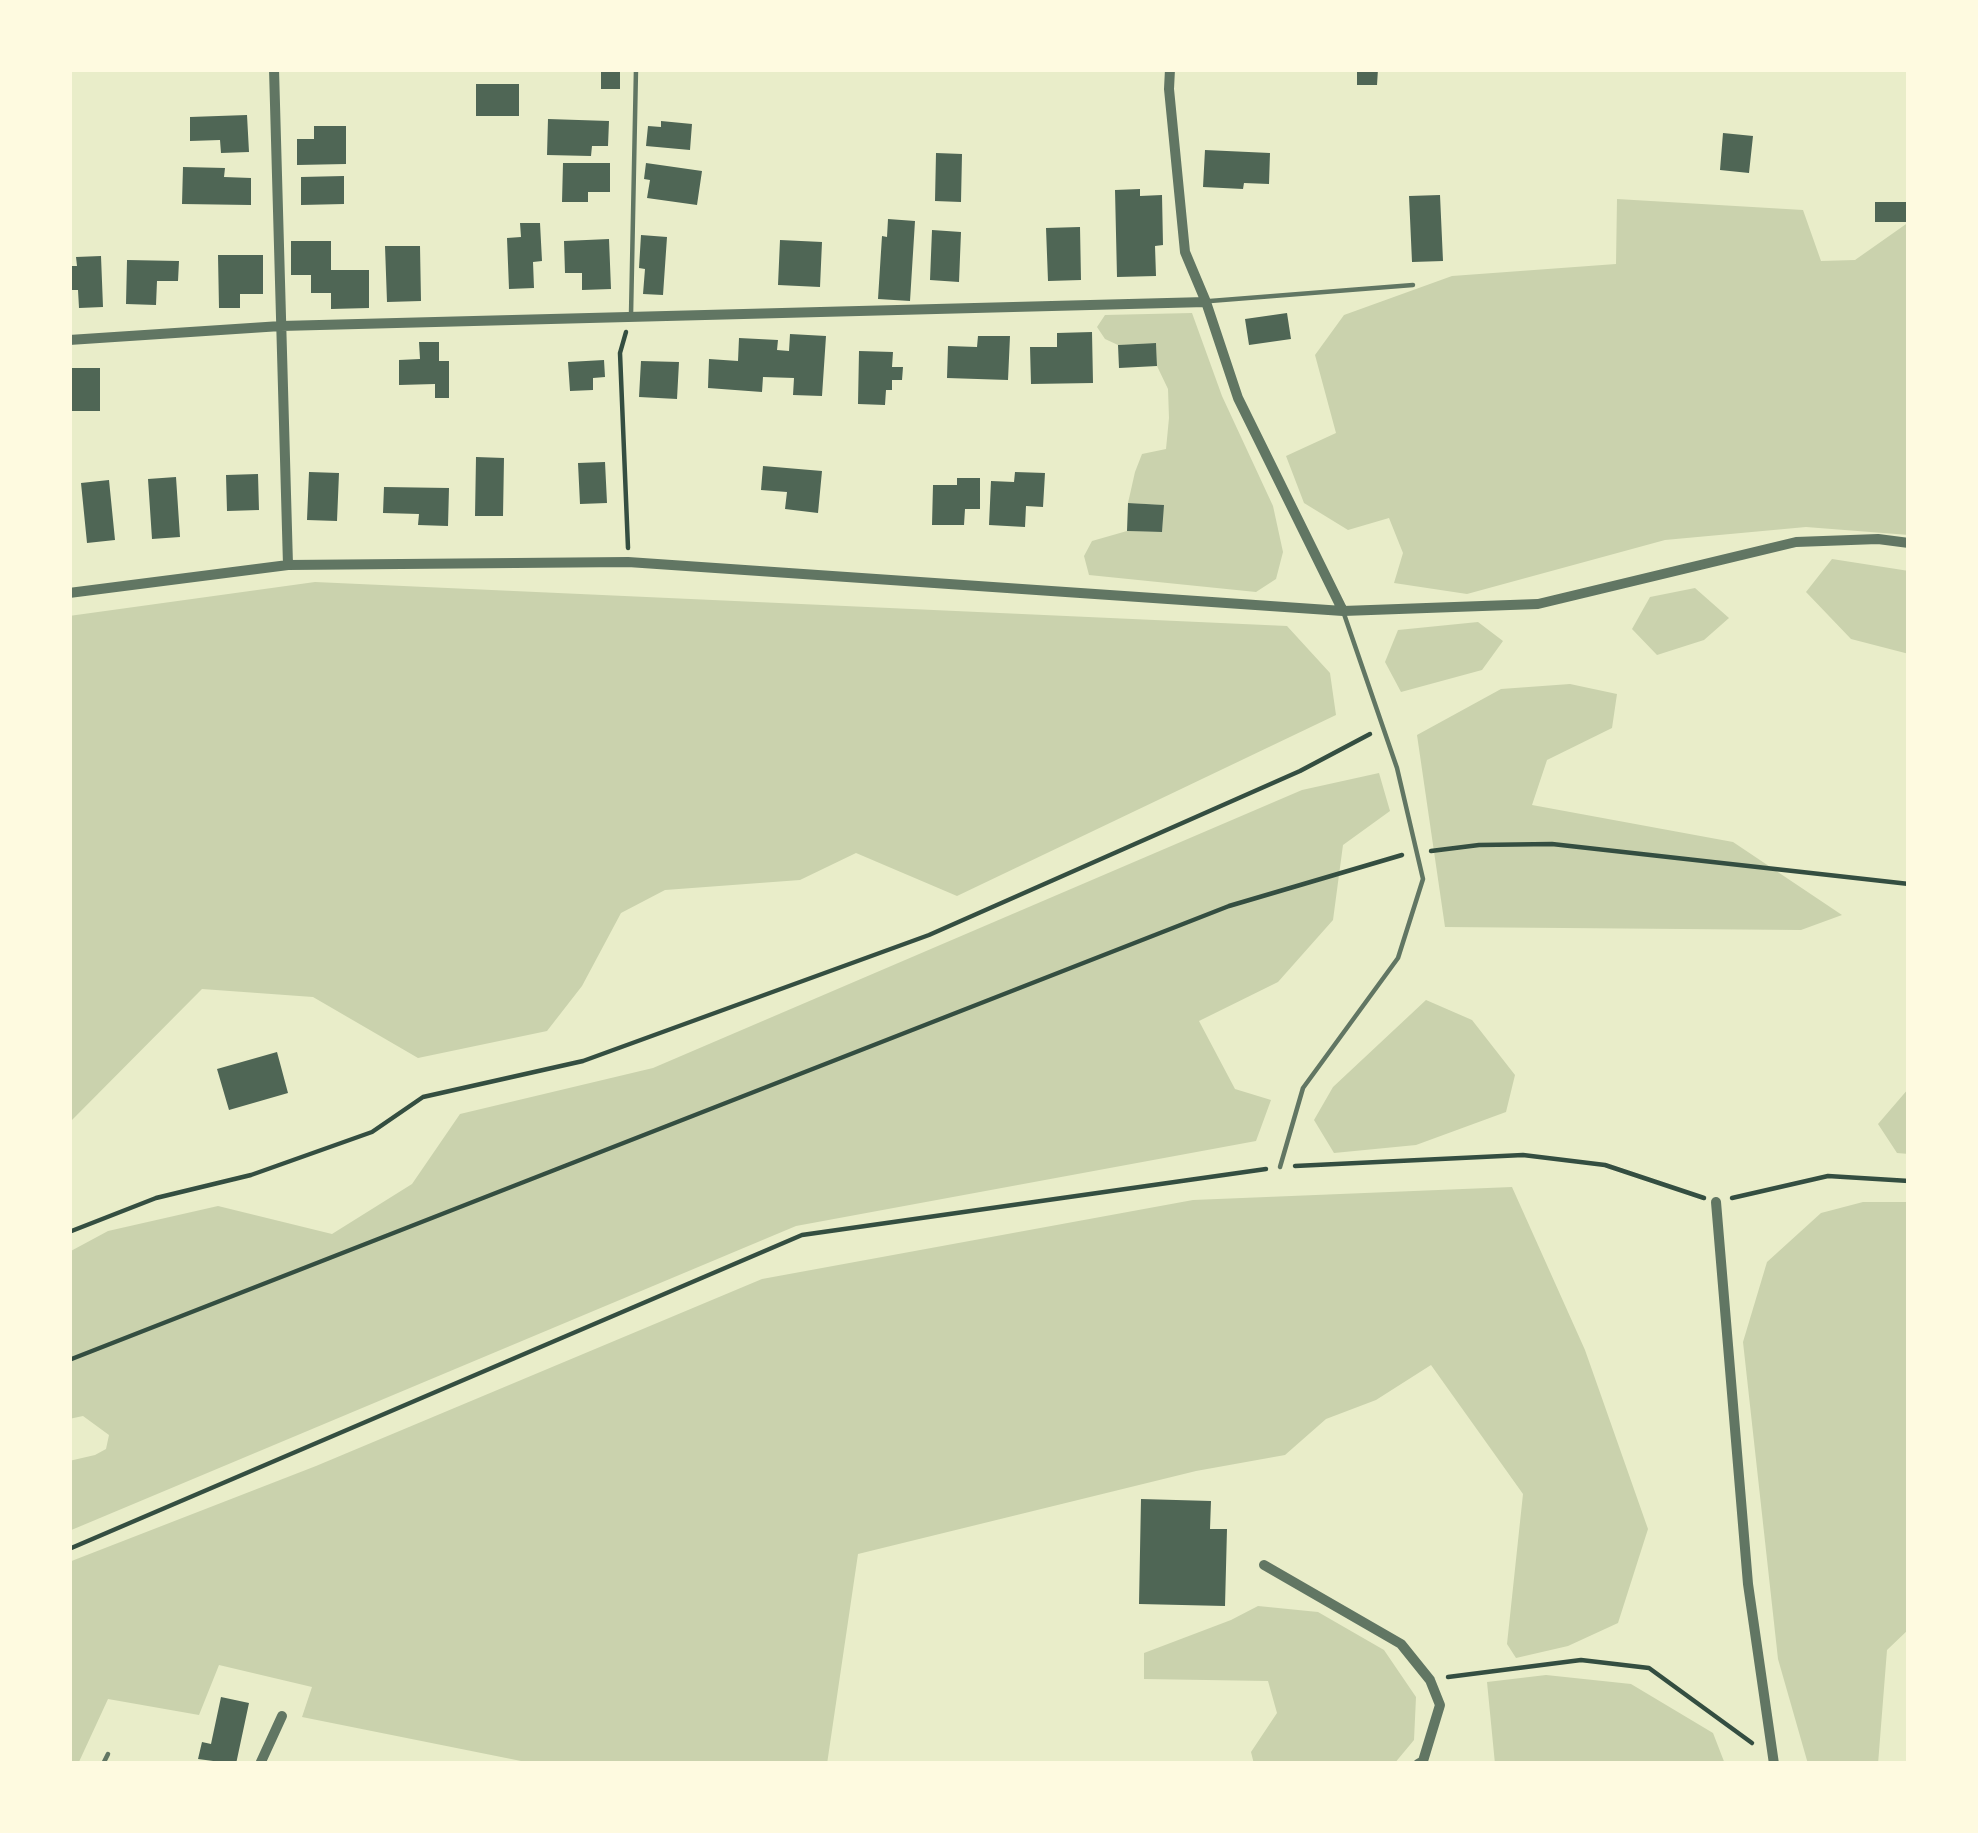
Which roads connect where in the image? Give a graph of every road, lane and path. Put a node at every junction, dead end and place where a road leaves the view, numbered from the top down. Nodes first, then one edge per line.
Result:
1 (274, 69) edge
2 (636, 69) edge
3 (1170, 69) edge
4 (1413, 285) dead end
5 (1206, 302) junction
6 (631, 315) junction
7 (281, 326) junction
8 (69, 340) edge
9 (1909, 543) edge
10 (628, 562) junction
11 (288, 565) junction
12 (69, 593) edge
13 (1343, 611) junction
14 (1383, 727) junction
15 (1417, 853) junction
16 (1909, 884) edge
17 (1280, 1167) junction
18 (1909, 1181) edge
19 (1715, 1202) junction
20 (69, 1232) edge
21 (69, 1360) edge
22 (69, 1549) edge
23 (1264, 1565) dead end
24 (1430, 1680) junction
25 (282, 1716) dead end
26 (108, 1754) dead end
27 (1773, 1761) edge
28 (103, 1764) edge
29 (260, 1764) edge
30 (1418, 1764) edge

1 - 7 street
2 - 6 lane
3 - 5 street
4 - 5 lane
5 - 6 street
5 - 13 street
6 - 7 street
6 - 10 path
7 - 8 street
7 - 11 street
9 - 13 street
10 - 11 street
10 - 13 street
11 - 12 street
13 - 14 lane
14 - 15 lane
14 - 20 path
15 - 16 path
15 - 17 lane
15 - 21 path
17 - 19 path
17 - 22 path
18 - 19 path
19 - 27 street
23 - 24 street
24 - 27 path
24 - 30 street
25 - 29 street
26 - 28 lane

